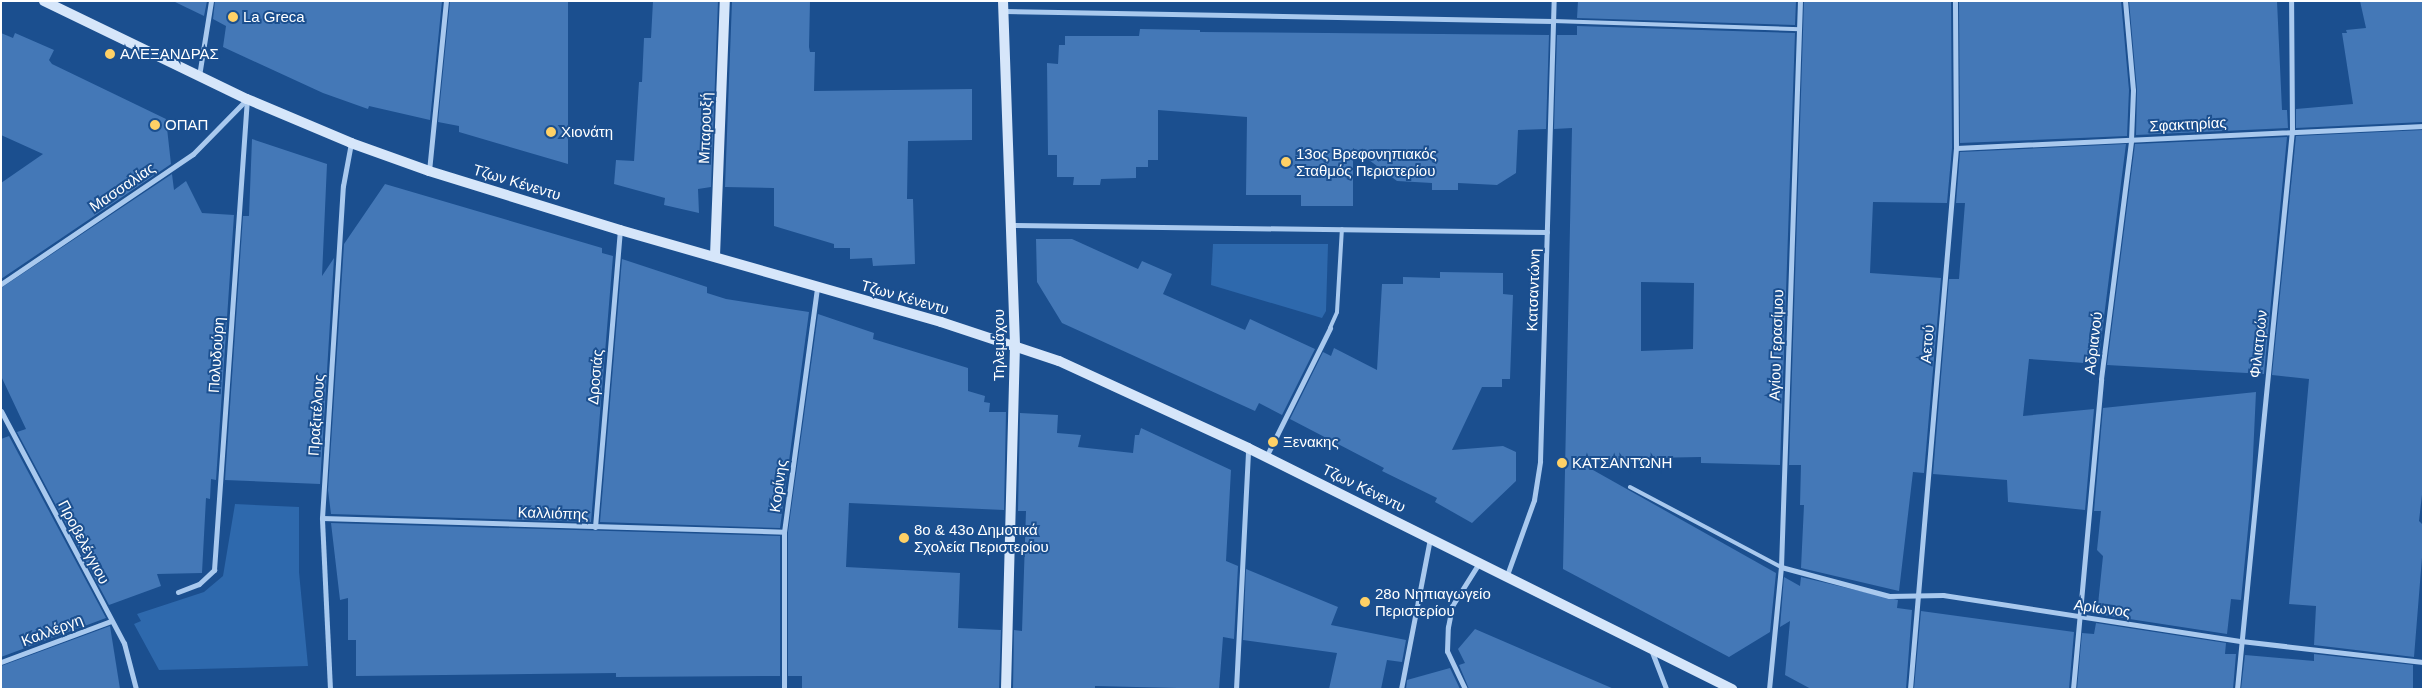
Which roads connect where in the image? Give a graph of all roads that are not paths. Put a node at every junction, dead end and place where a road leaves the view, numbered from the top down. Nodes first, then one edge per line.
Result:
1 (44, 1) edge
2 (211, 1) edge
3 (446, 1) edge
4 (725, 1) edge
5 (1554, 1) edge
6 (1800, 1) edge
7 (1955, 1) edge
8 (2125, 1) edge
9 (2291, 1) edge
10 (1003, 6) edge
11 (1553, 21) junction
12 (1800, 29) junction
13 (198, 77) junction
14 (247, 99) junction
15 (2423, 126) edge
16 (2292, 130) junction
17 (2131, 140) junction
18 (351, 143) junction
19 (1956, 148) junction
20 (429, 171) junction
21 (1012, 225) junction
22 (1342, 229) junction
23 (620, 230) junction
24 (1547, 232) junction
25 (715, 256) junction
26 (1, 284) edge
27 (817, 288) junction
28 (1330, 328) joint
29 (1015, 345) junction
30 (1, 411) edge
31 (1248, 448) junction
32 (1266, 457) junction
33 (1630, 487) dead end
34 (322, 518) junction
35 (595, 527) junction
36 (784, 532) junction
37 (1430, 538) junction
38 (1479, 562) junction
39 (1781, 567) junction
40 (1507, 575) junction
41 (178, 592) dead end
42 (1918, 598) junction
43 (2080, 618) junction
44 (111, 620) junction
45 (2241, 641) junction
46 (1652, 652) junction
47 (1, 662) edge
48 (2423, 662) edge
49 (136, 689) edge
50 (330, 689) edge
51 (784, 689) edge
52 (1006, 689) edge
53 (1236, 689) edge
54 (1402, 689) edge
55 (1466, 689) edge
56 (1666, 689) edge
57 (1732, 689) edge
58 (1770, 689) edge
59 (1910, 689) edge
60 (2073, 689) edge
61 (2237, 689) edge

1 - 13 street, Τζων Κένεντυ
2 - 13 street
3 - 20 street
4 - 25 street, Μπαρουξή
5 - 11 street, Κατσαντώνη
6 - 12 street, Αγίου Γερασίμου
7 - 19 street, Αετού
8 - 17 street, Αδριανού
9 - 16 street, Φιλιατρών
10 - 11 street
10 - 21 street, Τηλεμάχου
11 - 12 lane
11 - 24 street, Κατσαντώνη
12 - 39 street, Αγίου Γερασίμου
13 - 14 street, Τζων Κένεντυ
14 - 18 street, Τζων Κένεντυ
14 - 26 street, Μασσαλίας
14 - 41 street, Πολυδούρη
15 - 16 street, Σφακτηρίας
16 - 17 street, Σφακτηρίας
16 - 45 street, Φιλιατρών
17 - 19 street, Σφακτηρίας
17 - 43 street, Αδριανού
18 - 20 street, Τζων Κένεντυ
18 - 34 street, Πραξιτέλους
19 - 42 street, Αετού
20 - 23 street, Τζων Κένεντυ
21 - 22 street
21 - 29 street, Τηλεμάχου
22 - 24 street
22 - 28 lane
23 - 25 street, Τζων Κένεντυ
23 - 35 street, Δροσιάς
24 - 40 street, Κατσαντώνη
25 - 27 street, Τζων Κένεντυ
27 - 29 street, Τζων Κένεντυ
27 - 36 street, Κορίνης
28 - 32 street
29 - 31 street, Τζων Κένεντυ
29 - 52 street, Τηλεμάχου
30 - 44 street, Προβελέγγιου
31 - 32 street, Τζων Κένεντυ
31 - 53 street
32 - 37 street, Τζων Κένεντυ
33 - 39 lane
34 - 35 street, Καλλιόπης
34 - 50 street, Πραξιτέλους
35 - 36 street, Καλλιόπης
36 - 51 street, Κορίνης
37 - 38 street, Τζων Κένεντυ
37 - 54 street
38 - 40 street, Τζων Κένεντυ
38 - 55 street
39 - 42 street, Αρίωνος
39 - 58 street, Αγίου Γερασίμου
40 - 46 street, Τζων Κένεντυ
42 - 43 street, Αρίωνος
42 - 59 street, Αετού
43 - 45 street, Αρίωνος
43 - 60 street, Αδριανού
44 - 47 street, Καλλέργη
44 - 49 street, Προβελέγγιου
45 - 48 street, Αρίωνος
45 - 61 street, Φιλιατρών
46 - 56 street
46 - 57 street, Τζων Κένεντυ

